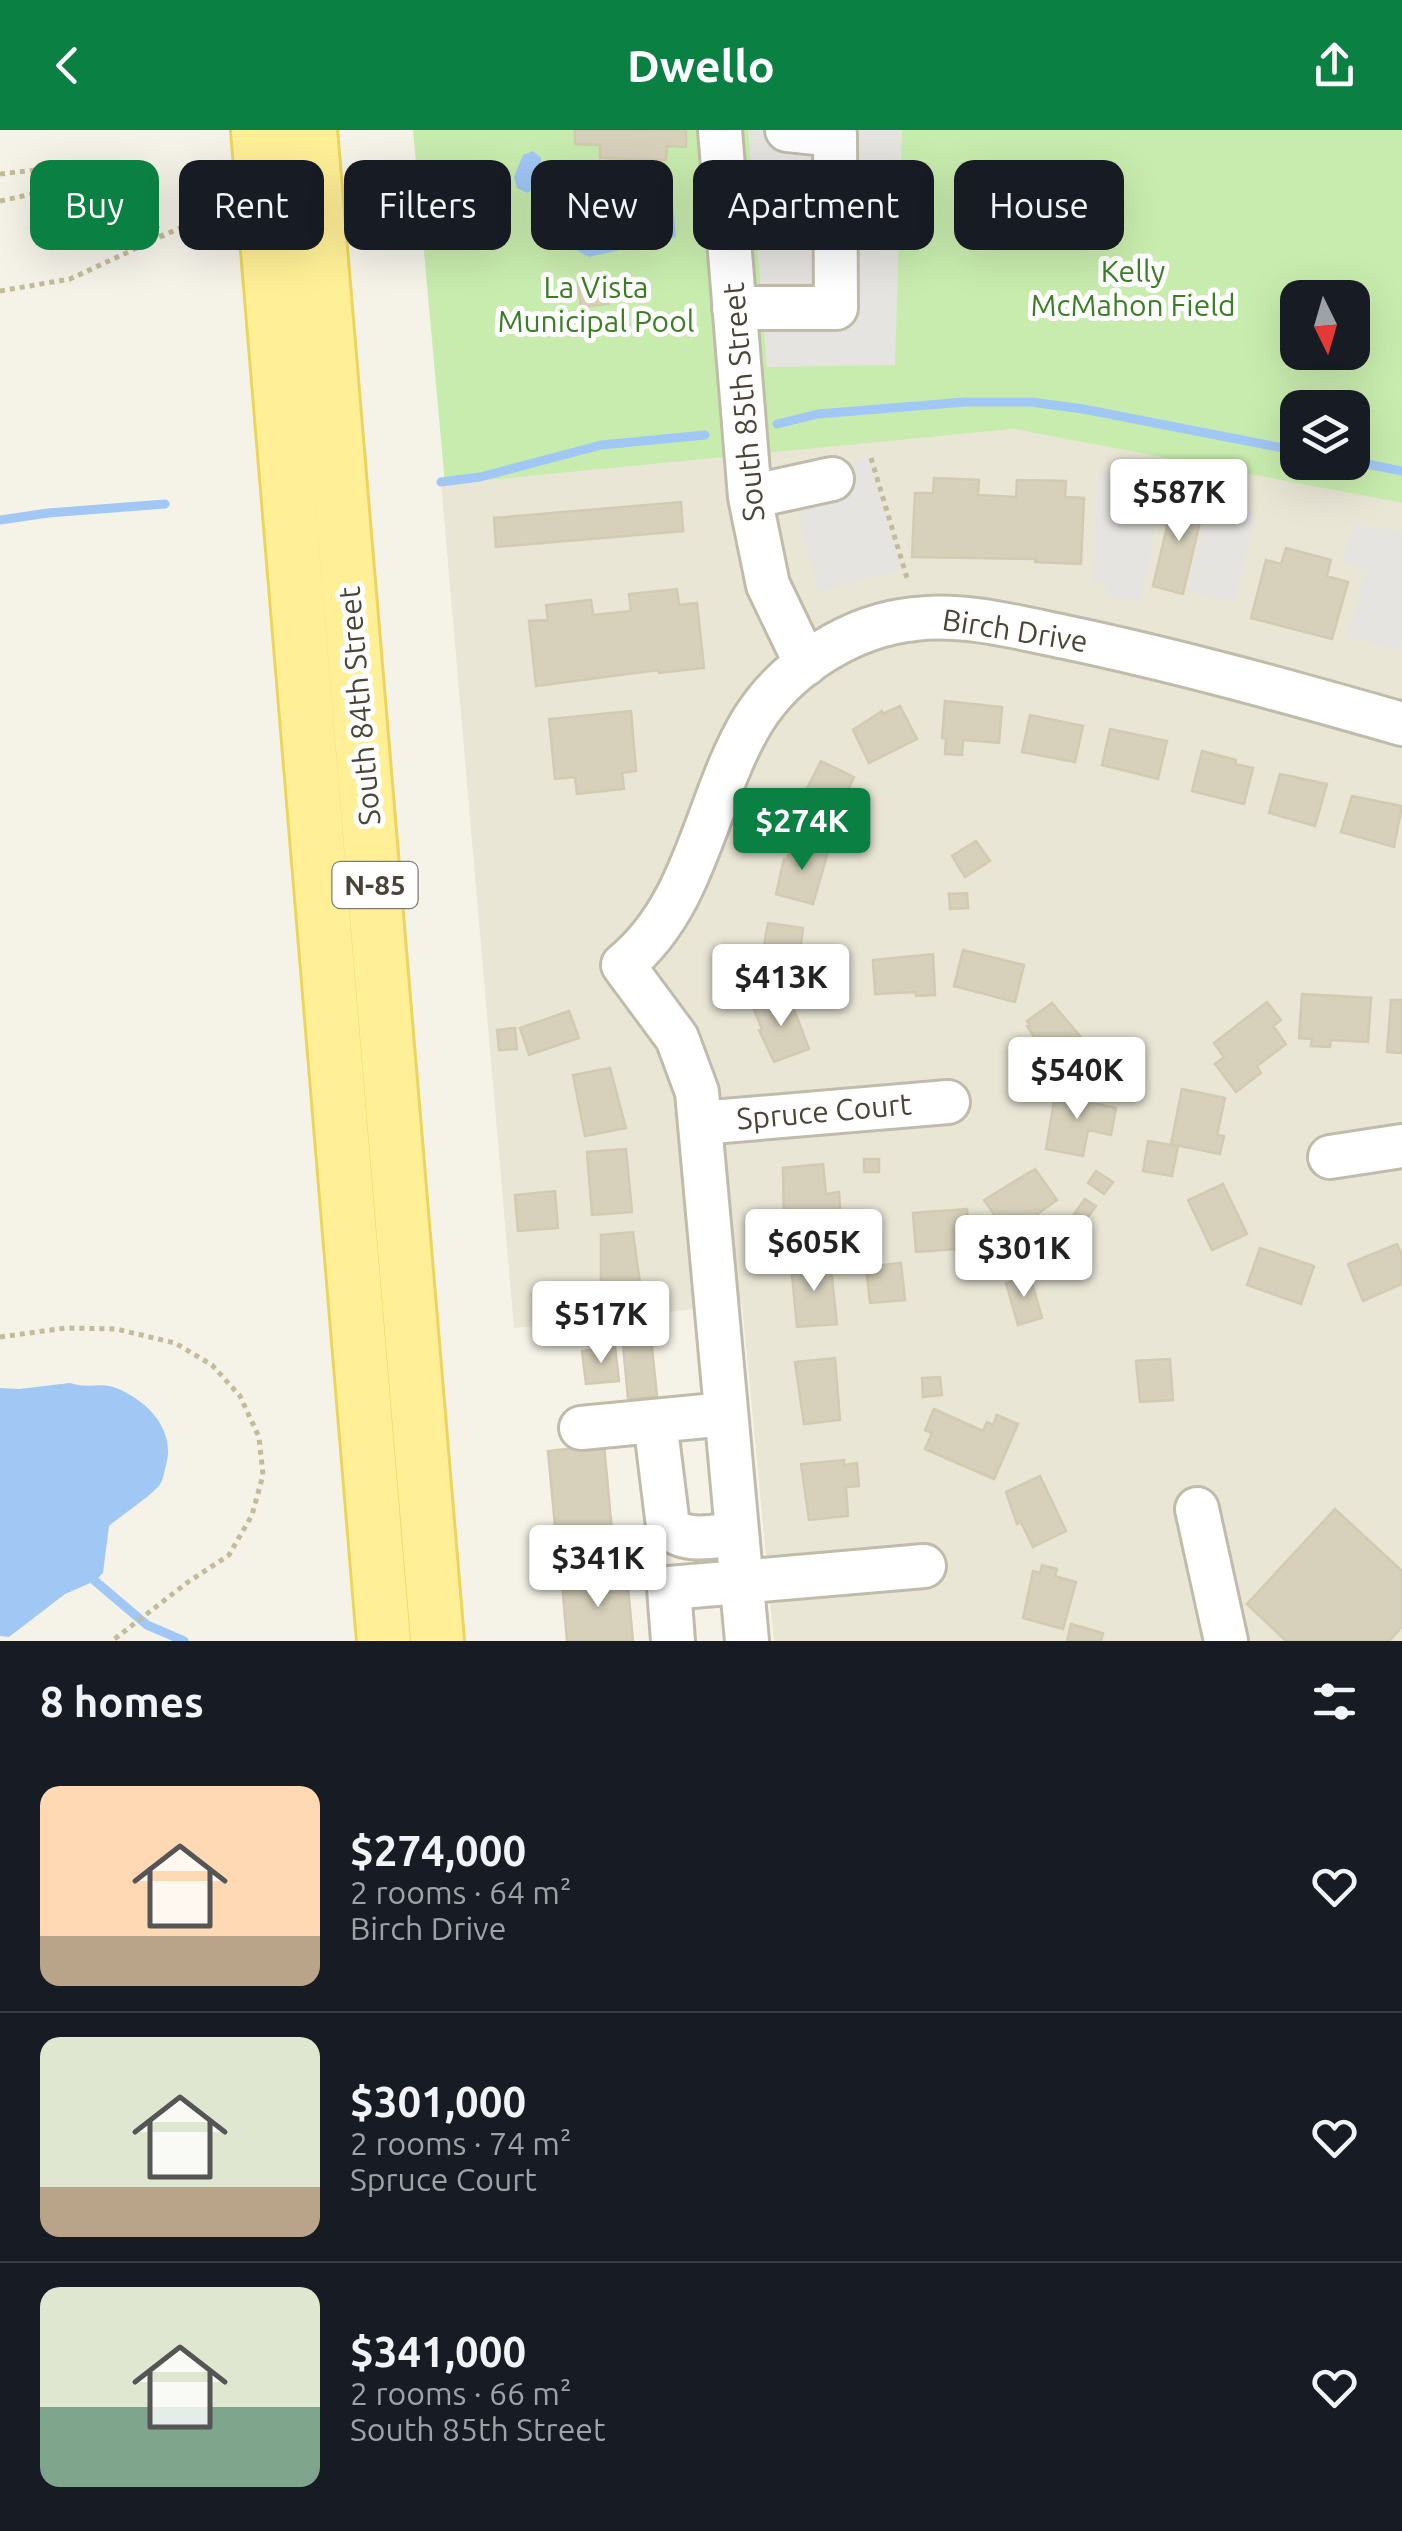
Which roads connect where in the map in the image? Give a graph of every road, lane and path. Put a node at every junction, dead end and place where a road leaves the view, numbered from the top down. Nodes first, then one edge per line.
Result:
1 (258, 130) edge
2 (310, 130) edge
3 (720, 130) edge
4 (787, 130) edge
5 (30, 171) edge
6 (0, 174) edge
7 (30, 194) edge
8 (0, 201) edge
9 (179, 229) edge
10 (159, 231) edge
11 (162, 237) junction
12 (0, 291) edge
13 (734, 308) junction
14 (871, 458) dead end
15 (832, 479) dead end
16 (750, 497) junction
17 (907, 578) dead end
18 (806, 664) junction
19 (1402, 724) edge
20 (948, 1102) dead end
21 (700, 1123) junction
22 (1402, 1146) edge
23 (1330, 1156) dead end
24 (0, 1337) edge
25 (726, 1414) junction
26 (655, 1421) junction
27 (581, 1428) dead end
28 (1197, 1509) dead end
29 (737, 1534) junction
30 (924, 1566) dead end
31 (741, 1582) junction
32 (112, 1641) edge
33 (384, 1641) edge
34 (437, 1641) edge
35 (673, 1641) edge
36 (747, 1641) edge
37 (1226, 1641) edge

1 - 33 main road, South 84th Street / N-85
2 - 34 main road, South 84th Street / N-85
3 - 13 street, South 85th Street
4 - 13 street
5 - 6 path
7 - 8 path
9 - 11 path
10 - 11 path
11 - 12 path
13 - 16 street, South 85th Street
14 - 17 path
15 - 16 street
16 - 18 street, South 85th Street
18 - 19 street, Birch Drive
18 - 21 street, Birch Drive
20 - 21 street, Spruce Court
21 - 25 street
22 - 23 street
24 - 32 path
25 - 26 street
25 - 29 street
26 - 27 street
26 - 29 street
28 - 37 street
29 - 31 street
30 - 31 street
31 - 35 street
31 - 36 street

